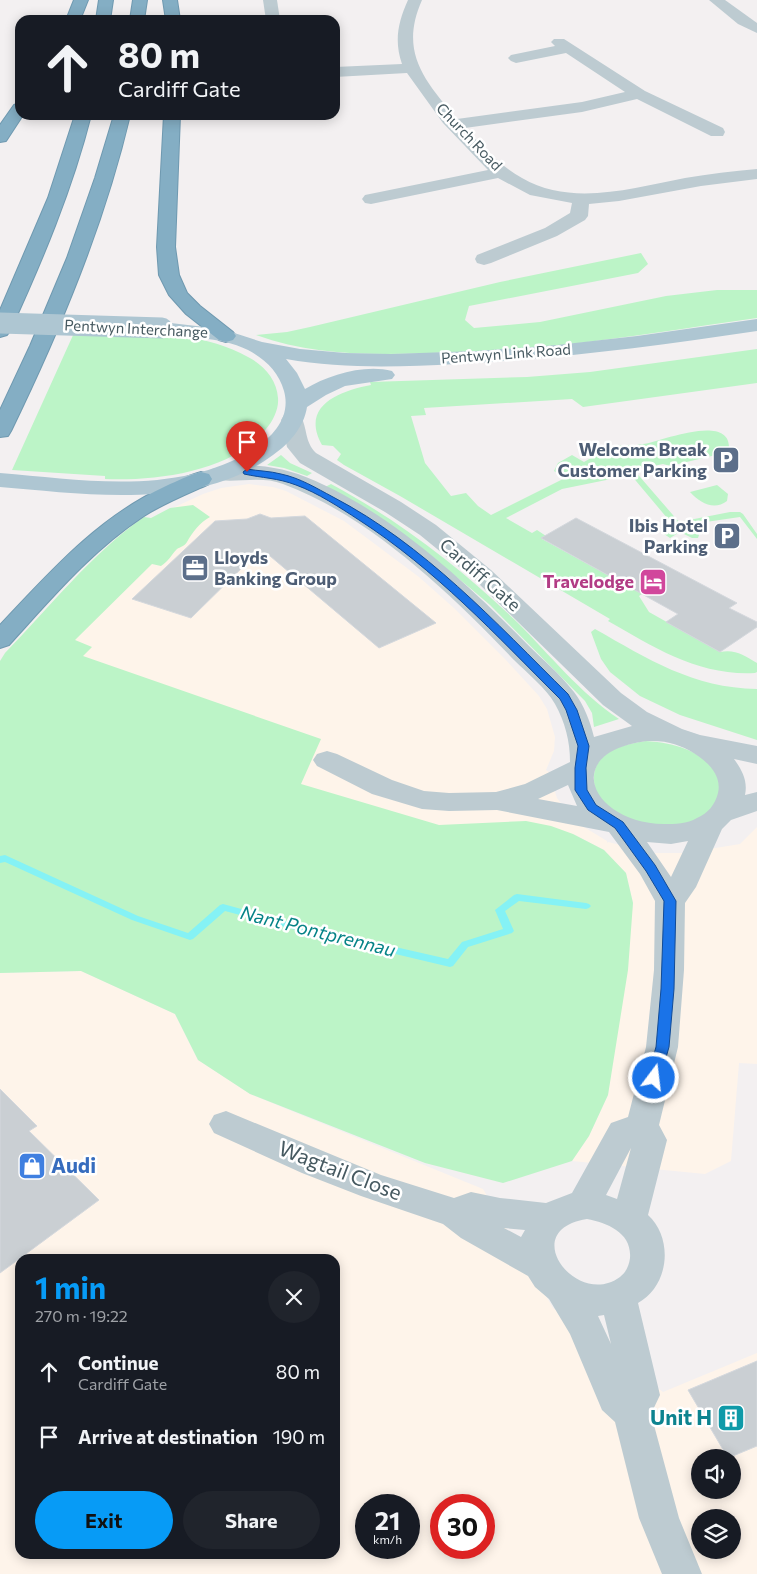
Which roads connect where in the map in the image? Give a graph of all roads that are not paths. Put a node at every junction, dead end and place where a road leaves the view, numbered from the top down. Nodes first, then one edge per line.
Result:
1 (81, 0) edge
2 (106, 0) edge
3 (140, 0) edge
4 (170, 0) edge
5 (270, 0) edge
6 (414, 0) edge
7 (716, 0) edge
8 (75, 15) edge
9 (104, 15) edge
10 (138, 15) edge
11 (172, 15) edge
12 (272, 15) edge
13 (750, 19) edge
14 (757, 29) edge
15 (516, 58) dead end
16 (411, 68) junction
17 (340, 72) edge
18 (639, 94) junction
19 (15, 115) edge
20 (81, 120) edge
21 (121, 120) edge
22 (172, 120) edge
23 (455, 124) junction
24 (717, 132) dead end
25 (0, 137) edge
26 (502, 172) junction
27 (757, 174) edge
28 (371, 200) dead end
29 (581, 200) junction
30 (484, 260) dead end
31 (0, 323) edge
32 (757, 325) edge
33 (0, 331) edge
34 (226, 336) junction
35 (757, 342) edge
36 (255, 346) junction
37 (294, 412) junction
38 (0, 431) edge
39 (211, 477) junction
40 (0, 480) edge
41 (0, 640) edge
42 (684, 738) junction
43 (757, 755) edge
44 (327, 760) dead end
45 (582, 765) junction
46 (497, 801) junction
47 (757, 801) edge
48 (717, 818) junction
49 (616, 824) junction
50 (670, 901) junction
51 (226, 1124) dead end
52 (642, 1125) junction
53 (567, 1212) junction
54 (455, 1213) junction
55 (629, 1220) junction
56 (540, 1265) junction
57 (564, 1291) junction
58 (618, 1296) junction
59 (632, 1413) junction
60 (682, 1574) edge

1 - 8 highway
2 - 9 highway
3 - 10 highway
4 - 11 highway
5 - 12 street
6 - 16 street, Church Road
7 - 13 street
13 - 14 street
15 - 18 street
16 - 17 street
16 - 23 street, Church Road
18 - 23 street
18 - 24 street
19 - 25 highway
20 - 33 highway
21 - 38 highway
22 - 34 highway
23 - 26 street, Church Road
26 - 28 street
26 - 29 street, Church Road
27 - 29 street, Church Road
29 - 30 street
31 - 34 main road, Pentwyn Interchange, bridge
32 - 36 main road, Pentwyn Link Road
34 - 36 main road, Pentwyn Interchange
35 - 37 main road, Pentwyn Link Road
36 - 37 main road, Pentwyn Interchange
37 - 39 main road
37 - 42 street, Cardiff Gate
39 - 40 main road
39 - 41 highway
39 - 45 street, Cardiff Gate
42 - 43 street, Cardiff Gate
42 - 45 street, Cardiff Gate
42 - 48 street, Cardiff Gate
44 - 46 street
45 - 46 street
45 - 49 street, Cardiff Gate
46 - 49 street
47 - 48 street, Cardiff Gate
48 - 49 street, Cardiff Gate
48 - 50 street
49 - 50 street
50 - 52 street
51 - 54 street, Wagtail Close
52 - 53 street
52 - 55 street
53 - 54 street
53 - 55 street
53 - 56 street
54 - 56 street, Wagtail Close
55 - 58 street
56 - 57 street
57 - 58 street
57 - 59 street
58 - 59 street
59 - 60 street

